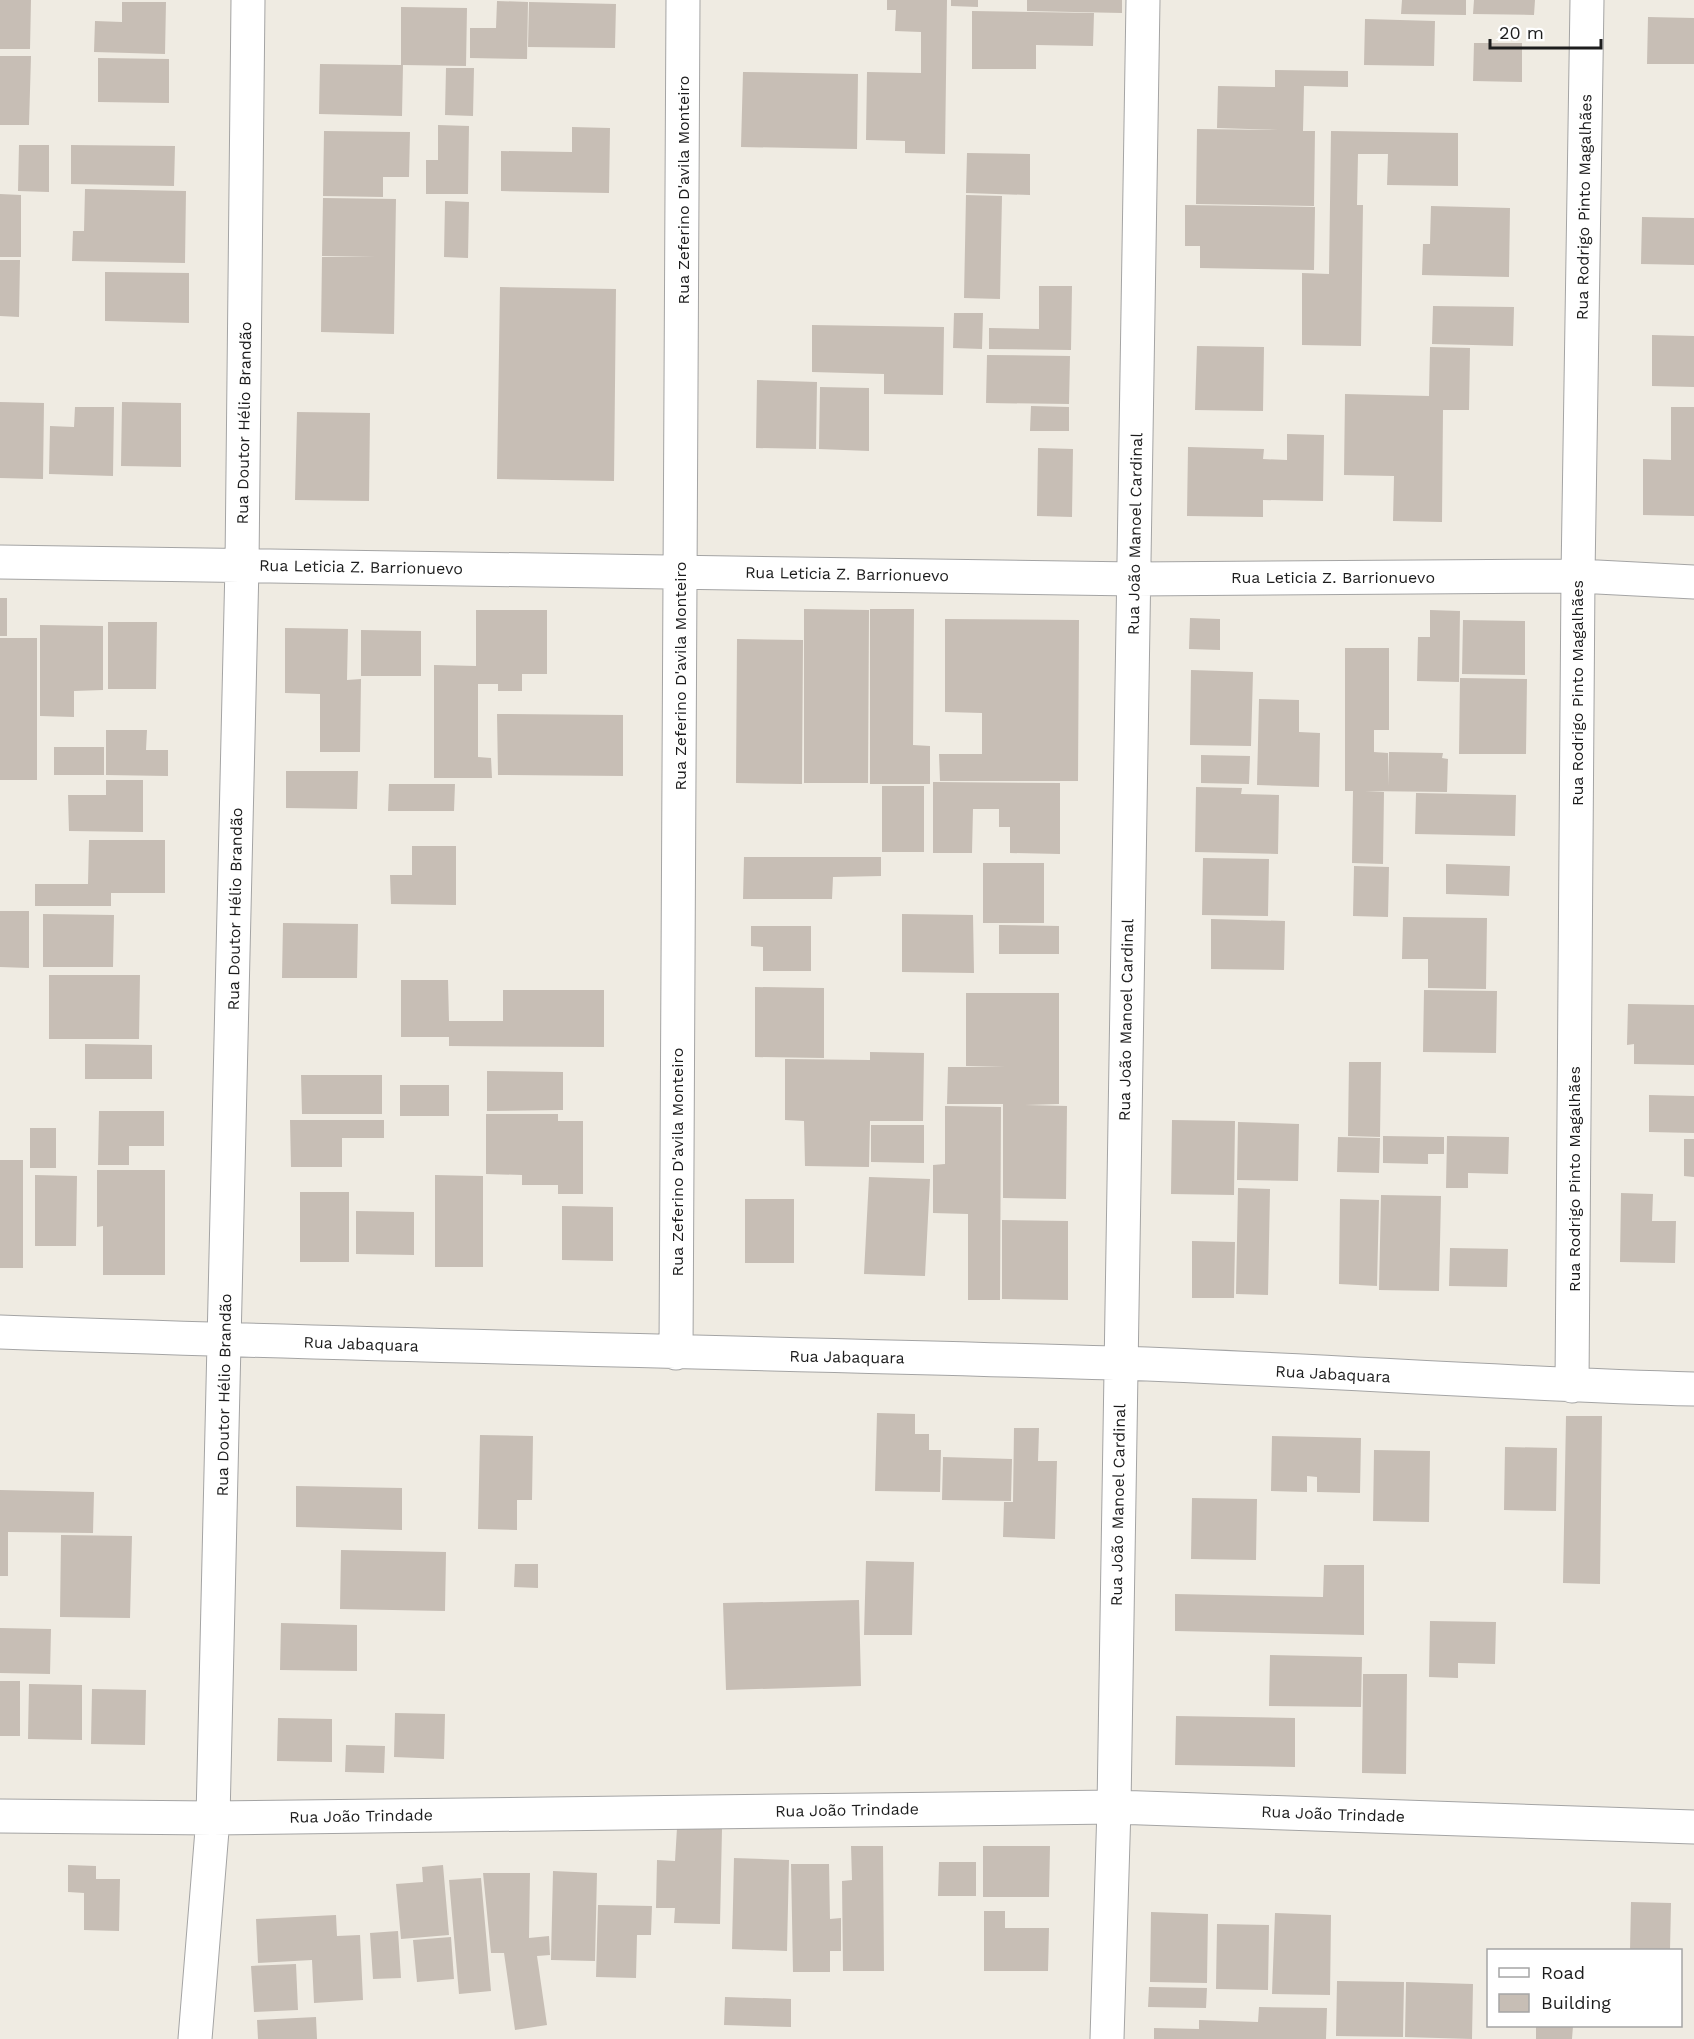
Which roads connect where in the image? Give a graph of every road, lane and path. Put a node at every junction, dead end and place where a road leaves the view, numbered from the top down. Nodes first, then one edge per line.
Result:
1 (248, 0) edge
2 (683, 0) edge
3 (1143, 0) edge
4 (1587, 0) edge
5 (0, 562) edge
6 (242, 565) junction
7 (681, 572) junction
8 (1578, 576) junction
9 (1135, 579) junction
10 (1694, 582) edge
11 (0, 1332) edge
12 (225, 1341) junction
13 (676, 1353) junction
14 (1120, 1363) junction
15 (1572, 1386) junction
16 (1694, 1389) edge
17 (1114, 1807) junction
18 (0, 1816) edge
19 (213, 1818) junction
20 (1694, 1827) edge
21 (195, 2039) edge
22 (1107, 2039) edge

1 - 6 street, Rua Doutor Hélio Brandão
2 - 7 street, Rua Zeferino D'avila Monteiro
3 - 9 street, Rua João Manoel Cardinal
4 - 8 street, Rua Rodrigo Pinto Magalhães
5 - 6 street, Rua Leticia Z. Barrionuevo
6 - 7 street, Rua Leticia Z. Barrionuevo
6 - 12 street, Rua Doutor Hélio Brandão
7 - 9 street, Rua Leticia Z. Barrionuevo
7 - 13 street, Rua Zeferino D'avila Monteiro
8 - 9 street, Rua Leticia Z. Barrionuevo
8 - 10 street, Rua Leticia Z. Barrionuevo
8 - 15 street, Rua Rodrigo Pinto Magalhães
9 - 14 street, Rua João Manoel Cardinal
11 - 12 street, Rua Jabaquara
12 - 13 street, Rua Jabaquara
12 - 19 street, Rua Doutor Hélio Brandão
13 - 14 street, Rua Jabaquara
14 - 15 street, Rua Jabaquara
14 - 17 street, Rua João Manoel Cardinal
15 - 16 street, Rua Jabaquara
17 - 19 street, Rua João Trindade
17 - 20 street, Rua João Trindade
17 - 22 street, Rua João Manoel Cardinal
18 - 19 street, Rua João Trindade
19 - 21 street, Rua Doutor Hélio Brandão

